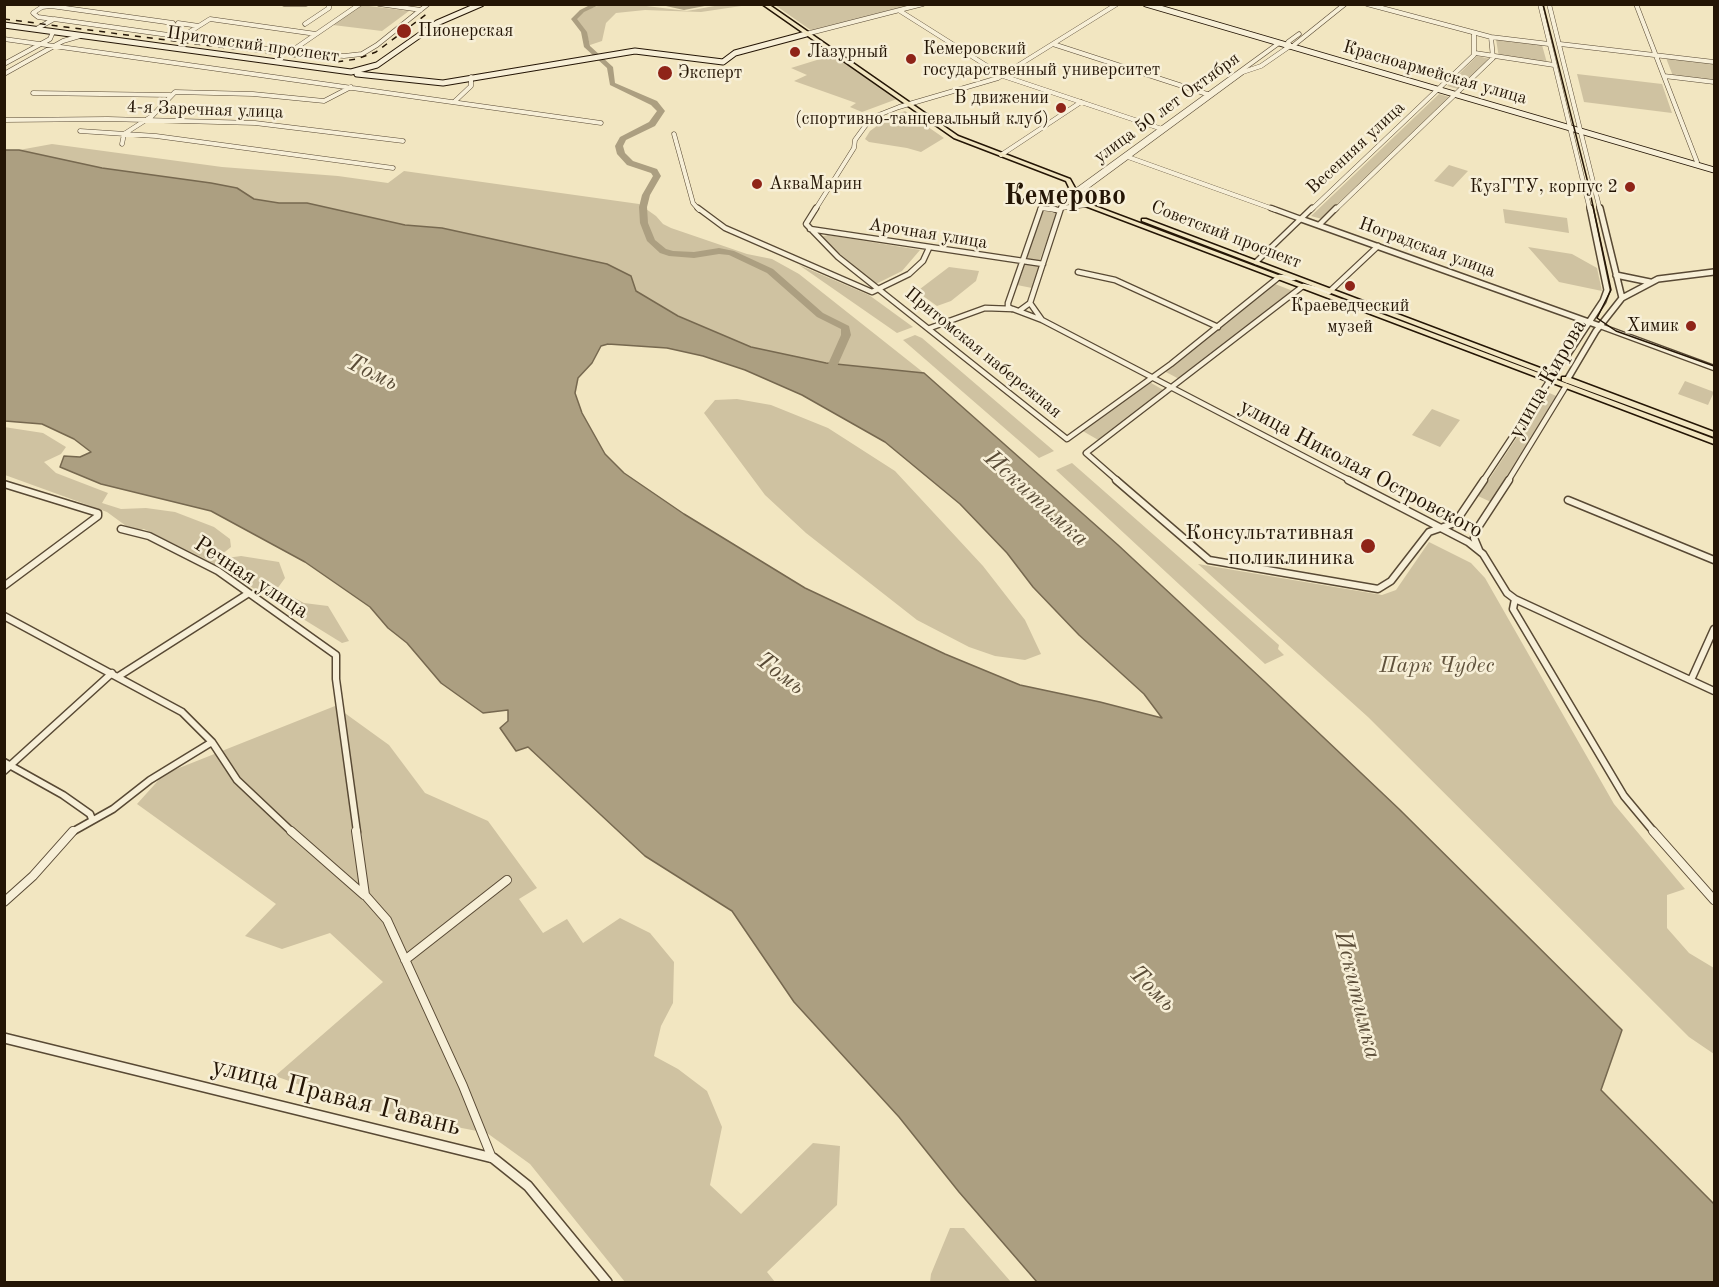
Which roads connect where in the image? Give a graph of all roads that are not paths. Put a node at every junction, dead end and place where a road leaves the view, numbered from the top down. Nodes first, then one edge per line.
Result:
1 (284, 4) edge
2 (306, 4) edge
3 (329, 4) edge
4 (360, 4) edge
5 (379, 4) edge
6 (428, 4) edge
7 (476, 4) edge
8 (481, 4) edge
9 (764, 4) edge
10 (769, 4) edge
11 (923, 4) edge
12 (1117, 4) edge
13 (1146, 4) edge
14 (1155, 4) edge
15 (1345, 4) edge
16 (1367, 4) edge
17 (1539, 4) edge
18 (1549, 4) edge
19 (1636, 4) edge
20 (289, 5) edge
21 (421, 10) junction
22 (900, 11) junction
23 (54, 19) junction
24 (4, 24) edge
25 (305, 24) dead end
26 (200, 26) junction
27 (38, 28) junction
28 (1314, 28) junction
29 (53, 32) junction
30 (1474, 33) junction
31 (316, 34) junction
32 (808, 34) junction
33 (81, 36) junction
34 (182, 37) junction
35 (1491, 37) junction
36 (4, 39) edge
37 (41, 44) junction
38 (1053, 44) junction
39 (1287, 44) junction
40 (1549, 44) junction
41 (1560, 44) junction
42 (55, 46) junction
43 (290, 52) junction
44 (1475, 53) junction
45 (1656, 55) junction
46 (391, 56) junction
47 (1493, 58) junction
48 (1258, 59) junction
49 (1714, 62) edge
50 (4, 64) edge
51 (1554, 65) junction
52 (1261, 66) junction
53 (338, 70) junction
54 (370, 72) junction
55 (4, 74) edge
56 (1003, 76) junction
57 (1664, 76) junction
58 (398, 78) junction
59 (471, 78) junction
60 (1714, 82) edge
61 (351, 87) junction
62 (1439, 89) junction
63 (33, 93) dead end
64 (173, 94) junction
65 (1456, 94) junction
66 (1210, 95) junction
67 (454, 102) junction
68 (1081, 102) junction
69 (910, 104) junction
70 (4, 120) edge
71 (144, 121) junction
72 (601, 123) dead end
73 (1570, 127) junction
74 (1164, 129) junction
75 (1581, 130) junction
76 (80, 131) dead end
77 (125, 132) junction
78 (674, 134) dead end
79 (403, 141) dead end
80 (122, 144) dead end
81 (1003, 154) junction
82 (1128, 157) junction
83 (1697, 162) junction
84 (393, 168) dead end
85 (1714, 168) edge
86 (1078, 192) junction
87 (1087, 205) junction
88 (1060, 209) junction
89 (1301, 219) junction
90 (1146, 224) junction
91 (1319, 225) junction
92 (810, 229) junction
93 (1167, 232) junction
94 (1378, 246) junction
95 (930, 248) junction
96 (1023, 261) junction
97 (1256, 262) junction
98 (1043, 264) junction
99 (1078, 272) dead end
100 (1714, 272) edge
101 (1616, 275) junction
102 (1279, 278) junction
103 (1650, 282) junction
104 (1303, 283) junction
105 (880, 290) junction
106 (1332, 290) junction
107 (1622, 298) junction
108 (1030, 303) junction
109 (1013, 309) junction
110 (1020, 311) junction
111 (1042, 321) junction
112 (1588, 321) junction
113 (1600, 326) junction
114 (1218, 327) junction
115 (930, 328) junction
116 (1480, 350) junction
117 (1714, 368) edge
118 (1151, 378) junction
119 (1552, 378) junction
120 (1566, 383) junction
121 (1172, 389) junction
122 (1714, 435) edge
123 (1714, 442) edge
124 (4, 484) edge
125 (1568, 500) dead end
126 (1455, 523) junction
127 (1438, 527) junction
128 (121, 529) dead end
129 (1475, 532) junction
130 (1454, 535) junction
131 (1461, 539) junction
132 (1479, 550) junction
133 (1714, 560) edge
134 (4, 586) edge
135 (249, 593) junction
136 (1515, 599) junction
137 (4, 616) edge
138 (1714, 629) edge
139 (116, 675) junction
140 (1691, 680) junction
141 (1714, 691) edge
142 (212, 742) junction
143 (6, 766) edge
144 (92, 819) junction
145 (507, 880) dead end
146 (365, 895) junction
147 (1714, 900) edge
148 (4, 902) edge
149 (405, 960) junction
150 (4, 1038) edge
151 (493, 1158) junction
152 (607, 1282) edge

1 - 20 street
2 - 20 street
3 - 25 street
4 - 31 street
5 - 21 street
6 - 21 street
7 - 54 main road, Притомский проспект
8 - 46 main road, Притомский проспект
9 - 32 main road, Советский проспект
10 - 32 main road, Советский проспект
11 - 22 street
12 - 38 street
13 - 39 main road, Красноармейская улица
14 - 39 main road, Красноармейская улица
15 - 28 street, улица 50 лет Октября
16 - 30 street
17 - 40 street
18 - 41 street
19 - 45 street
21 - 43 street
22 - 32 street
22 - 56 street
23 - 26 street
23 - 27 street
23 - 34 street
24 - 27 main road, Притомский проспект
24 - 29 main road, Притомский проспект
26 - 31 street
26 - 34 street
27 - 53 main road, Притомский проспект
28 - 39 street, улица 50 лет Октября
28 - 39 street, улица 50 лет Октября
29 - 33 main road, Притомский проспект
29 - 37 street
30 - 35 street
30 - 44 street
31 - 43 street
32 - 59 main road
32 - 69 main road, Советский проспект
33 - 42 street
33 - 53 main road, Притомский проспект
34 - 43 street
35 - 40 street
35 - 47 street
36 - 37 street
37 - 42 street
37 - 50 street
38 - 56 street
38 - 66 street
39 - 48 street, улица 50 лет Октября
39 - 52 street, улица 50 лет Октября
39 - 62 main road, Красноармейская улица
40 - 51 street
41 - 45 street
41 - 75 street
42 - 55 street
42 - 61 street
44 - 47 street
44 - 62 street, Весенняя улица
45 - 49 street
45 - 57 street
46 - 54 main road, Притомский проспект
46 - 58 main road
47 - 51 street
47 - 65 street, Весенняя улица
48 - 52 street, улица 50 лет Октября
48 - 66 street, улица 50 лет Октября
51 - 73 street
52 - 66 street, улица 50 лет Октября
53 - 54 main road
53 - 54 main road, Притомский проспект
53 - 54 main road, Притомский проспект
54 - 58 main road
54 - 59 main road
56 - 68 street
56 - 69 street
57 - 60 street
57 - 83 street
58 - 59 main road
59 - 67 street
61 - 64 street
61 - 67 street
62 - 65 main road, Красноармейская улица
62 - 89 street, Весенняя улица
63 - 64 street
64 - 71 street
65 - 73 main road, Красноармейская улица
65 - 91 street, Весенняя улица
66 - 74 street, улица 50 лет Октября
67 - 72 street
68 - 74 street
68 - 81 street
69 - 81 main road, Советский проспект
69 - 92 street
70 - 71 street, 4-я Заречная улица
71 - 77 street
71 - 79 street, 4-я Заречная улица
73 - 75 main road, Красноармейская улица
73 - 112 street
74 - 82 street, улица 50 лет Октября
74 - 86 street, улица 50 лет Октября
75 - 83 main road, Красноармейская улица
75 - 85 main road, Красноармейская улица
75 - 101 street
76 - 77 street
77 - 80 street
77 - 84 street
78 - 105 street, Притомская набережная
81 - 86 main road, Советский проспект
82 - 86 street, улица 50 лет Октября
82 - 89 street, Ноградская улица
83 - 85 main road, Красноармейская улица
86 - 87 main road, Советский проспект
86 - 88 street
86 - 90 main road, Советский проспект
87 - 88 street
87 - 90 main road, Советский проспект
88 - 96 street
88 - 98 street
89 - 91 street, Ноградская улица
89 - 97 street, Весенняя улица
90 - 93 main road, Советский проспект
91 - 94 street, Ноградская улица
92 - 95 street, Арочная улица
92 - 105 street, Притомская набережная
93 - 97 main road, Советский проспект
93 - 102 main road, Советский проспект
94 - 106 street
94 - 112 street, Ноградская улица
95 - 96 street, Арочная улица
95 - 105 street, Притомская набережная
96 - 98 street, Арочная улица
96 - 109 street
97 - 104 main road, Советский проспект
98 - 108 street
99 - 114 street
100 - 103 street, улица Кирова
101 - 103 street
101 - 107 street
102 - 104 main road, Советский проспект
102 - 114 street
103 - 107 street, улица Кирова
104 - 106 main road, Советский проспект
104 - 116 main road, Советский проспект
104 - 121 street
105 - 115 street, Притомская набережная
106 - 116 main road, Советский проспект
107 - 113 street, улица Кирова
108 - 110 street
108 - 111 street
109 - 110 street, улица Николая Островского
109 - 115 street, улица Николая Островского
110 - 111 street, улица Николая Островского
111 - 118 street, улица Николая Островского
112 - 113 street, Ноградская улица
112 - 119 street
113 - 117 street, Ноградская улица
113 - 120 street, улица Кирова
114 - 118 street
115 - 118 street, Притомская набережная
116 - 119 main road, Советский проспект
118 - 121 street, улица Николая Островского
119 - 120 main road, Советский проспект
119 - 126 street, улица Кирова
120 - 122 main road, Советский проспект
120 - 123 main road, Советский проспект
120 - 129 street, улица Кирова
121 - 127 street, улица Николая Островского
121 - 127 street
124 - 134 street
125 - 133 street
126 - 127 street
126 - 130 street, улица Кирова
127 - 130 street, улица Николая Островского
128 - 135 street, Речная улица
129 - 131 street
129 - 132 street
130 - 131 street, улица Николая Островского
131 - 132 street, улица Николая Островского
132 - 136 street, улица Николая Островского
135 - 139 street
135 - 146 street, Речная улица
136 - 140 street, улица Николая Островского
136 - 147 street
137 - 139 street
138 - 140 street
139 - 142 street
139 - 143 street
140 - 141 street, улица Николая Островского
142 - 144 street
142 - 146 street
143 - 144 street
144 - 148 street
145 - 149 street
146 - 149 street
149 - 151 street
150 - 151 street, улица Правая Гавань
151 - 152 street, улица Правая Гавань

